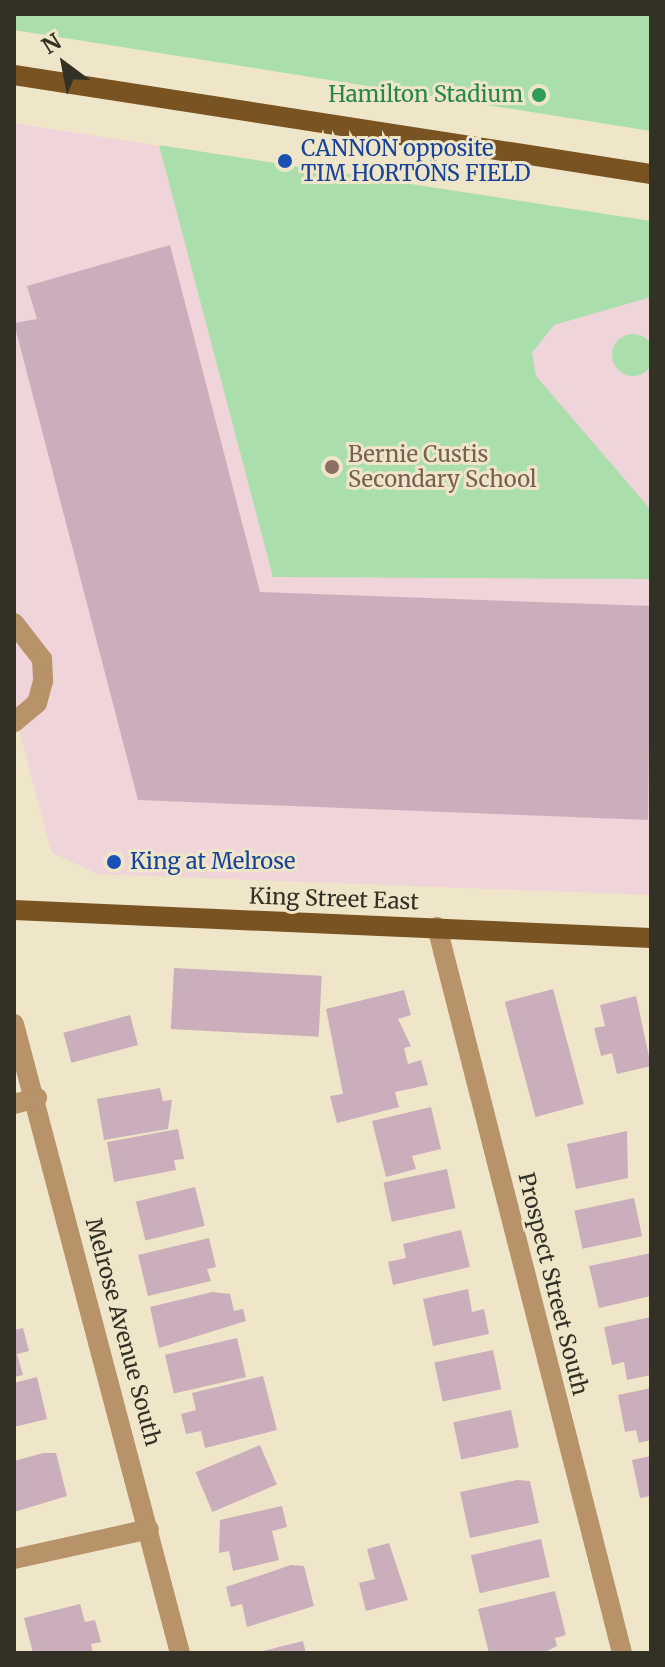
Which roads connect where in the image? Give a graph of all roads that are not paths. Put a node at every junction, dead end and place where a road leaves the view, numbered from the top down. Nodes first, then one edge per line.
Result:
1 (14, 75) edge
2 (651, 174) edge
3 (14, 623) edge
4 (14, 722) edge
5 (14, 910) edge
6 (437, 927) junction
7 (651, 938) edge
8 (14, 1024) edge
9 (37, 1098) junction
10 (14, 1104) edge
11 (149, 1529) junction
12 (14, 1559) edge
13 (180, 1653) edge
14 (622, 1653) edge

1 - 2 main road
3 - 4 street
5 - 6 main road, King Street East
6 - 7 main road, King Street East
6 - 14 street, Prospect Street South
8 - 9 street, Melrose Avenue South
9 - 10 street
9 - 11 street, Melrose Avenue South
11 - 12 street
11 - 13 street, Melrose Avenue South

